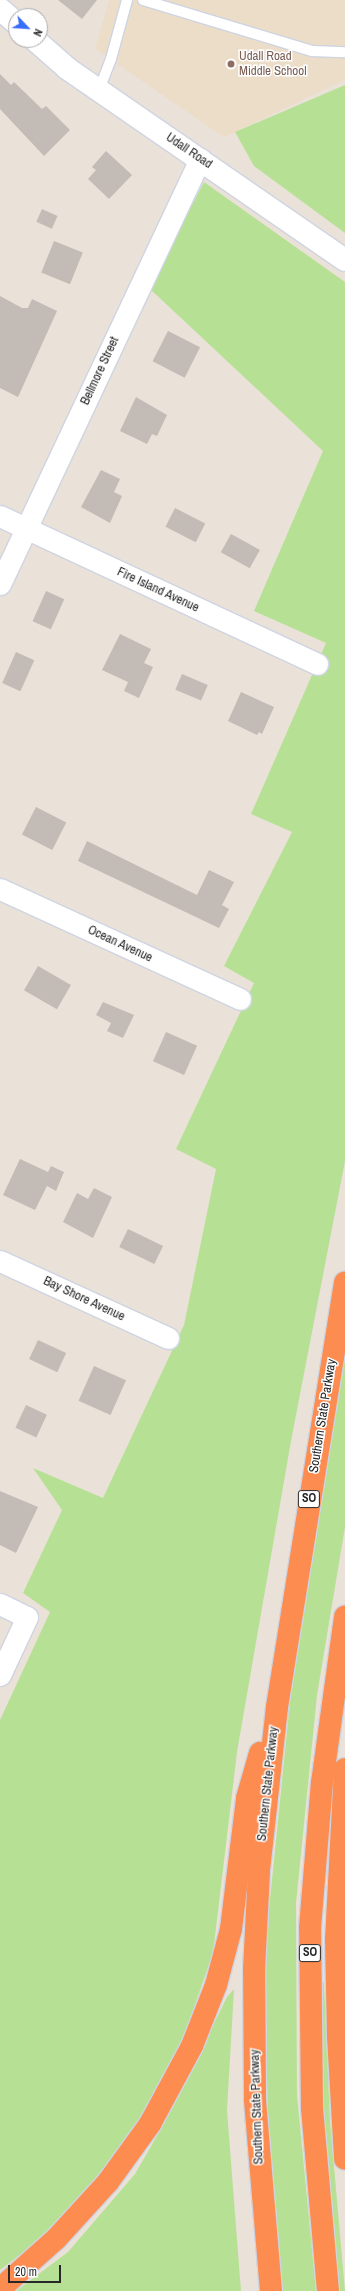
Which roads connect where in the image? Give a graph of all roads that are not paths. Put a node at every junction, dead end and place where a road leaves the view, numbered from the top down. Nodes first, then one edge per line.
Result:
1 (127, 0) edge
2 (143, 0) edge
3 (0, 9) edge
4 (8, 16) edge
5 (44, 48) edge
6 (345, 52) edge
7 (99, 90) junction
8 (200, 159) junction
9 (345, 260) edge
10 (0, 516) edge
11 (26, 528) junction
12 (0, 584) edge
13 (317, 664) dead end
14 (0, 888) edge
15 (240, 1000) dead end
16 (0, 1261) edge
17 (345, 1282) edge
18 (168, 1338) dead end
19 (0, 1604) edge
20 (345, 1617) edge
21 (0, 1675) edge
22 (282, 1675) junction
23 (345, 1769) edge
24 (345, 2159) edge
25 (0, 2289) edge
26 (271, 2291) edge
27 (328, 2291) edge

1 - 7 lane
2 - 6 lane
3 - 4 street
5 - 7 street, Udall Road
7 - 8 street, Udall Road
8 - 9 street, Udall Road
8 - 11 street, Bellmore Street
10 - 11 street, Fire Island Avenue
11 - 12 street, Bellmore Street
11 - 13 street, Fire Island Avenue
14 - 15 street, Ocean Avenue
16 - 18 street, Bay Shore Avenue
17 - 22 highway, Southern State Parkway / SO
19 - 21 street
20 - 27 highway, SO
22 - 25 highway
22 - 26 highway, Southern State Parkway / SO
23 - 24 highway, SO

